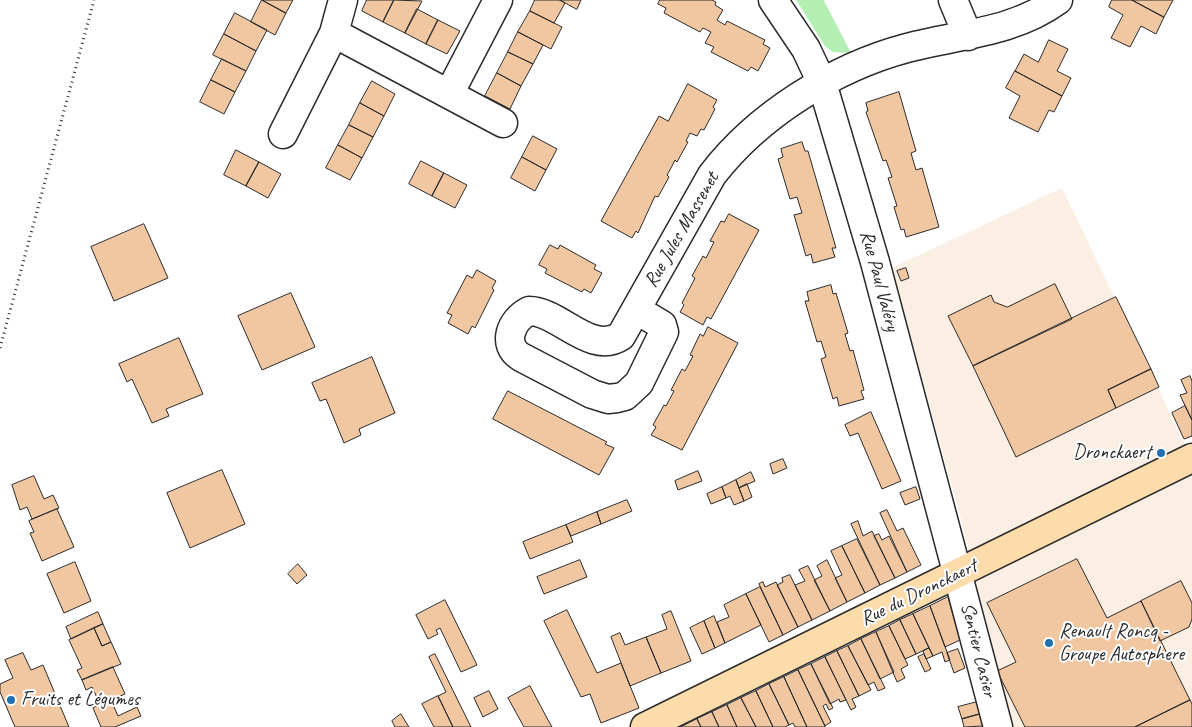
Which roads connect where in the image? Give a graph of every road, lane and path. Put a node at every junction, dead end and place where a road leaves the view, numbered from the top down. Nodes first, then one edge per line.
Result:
1 (94, 0) edge
2 (343, 0) edge
3 (498, 0) edge
4 (774, 0) edge
5 (953, 0) edge
6 (1058, 0) edge
7 (334, 33) junction
8 (968, 36) junction
9 (822, 83) junction
10 (449, 94) junction
11 (503, 123) dead end
12 (283, 134) dead end
13 (637, 310) junction
14 (0, 348) edge
15 (1192, 458) edge
16 (958, 573) junction
17 (645, 727) edge
18 (998, 727) edge

1 - 14 path
2 - 7 street
3 - 10 street
4 - 9 street, Rue Paul Valéry
5 - 8 street
6 - 8 street, Rue Jules Massenet
7 - 10 street
7 - 12 street
8 - 9 street, Rue Jules Massenet
9 - 13 street, Rue Jules Massenet
9 - 16 street, Rue Paul Valéry
10 - 11 street
13 - 13 street, Rue Jules Massenet
15 - 16 main road, Rue du Dronckaert
16 - 17 main road, Rue du Dronckaert
16 - 18 street, Sentier Casier

